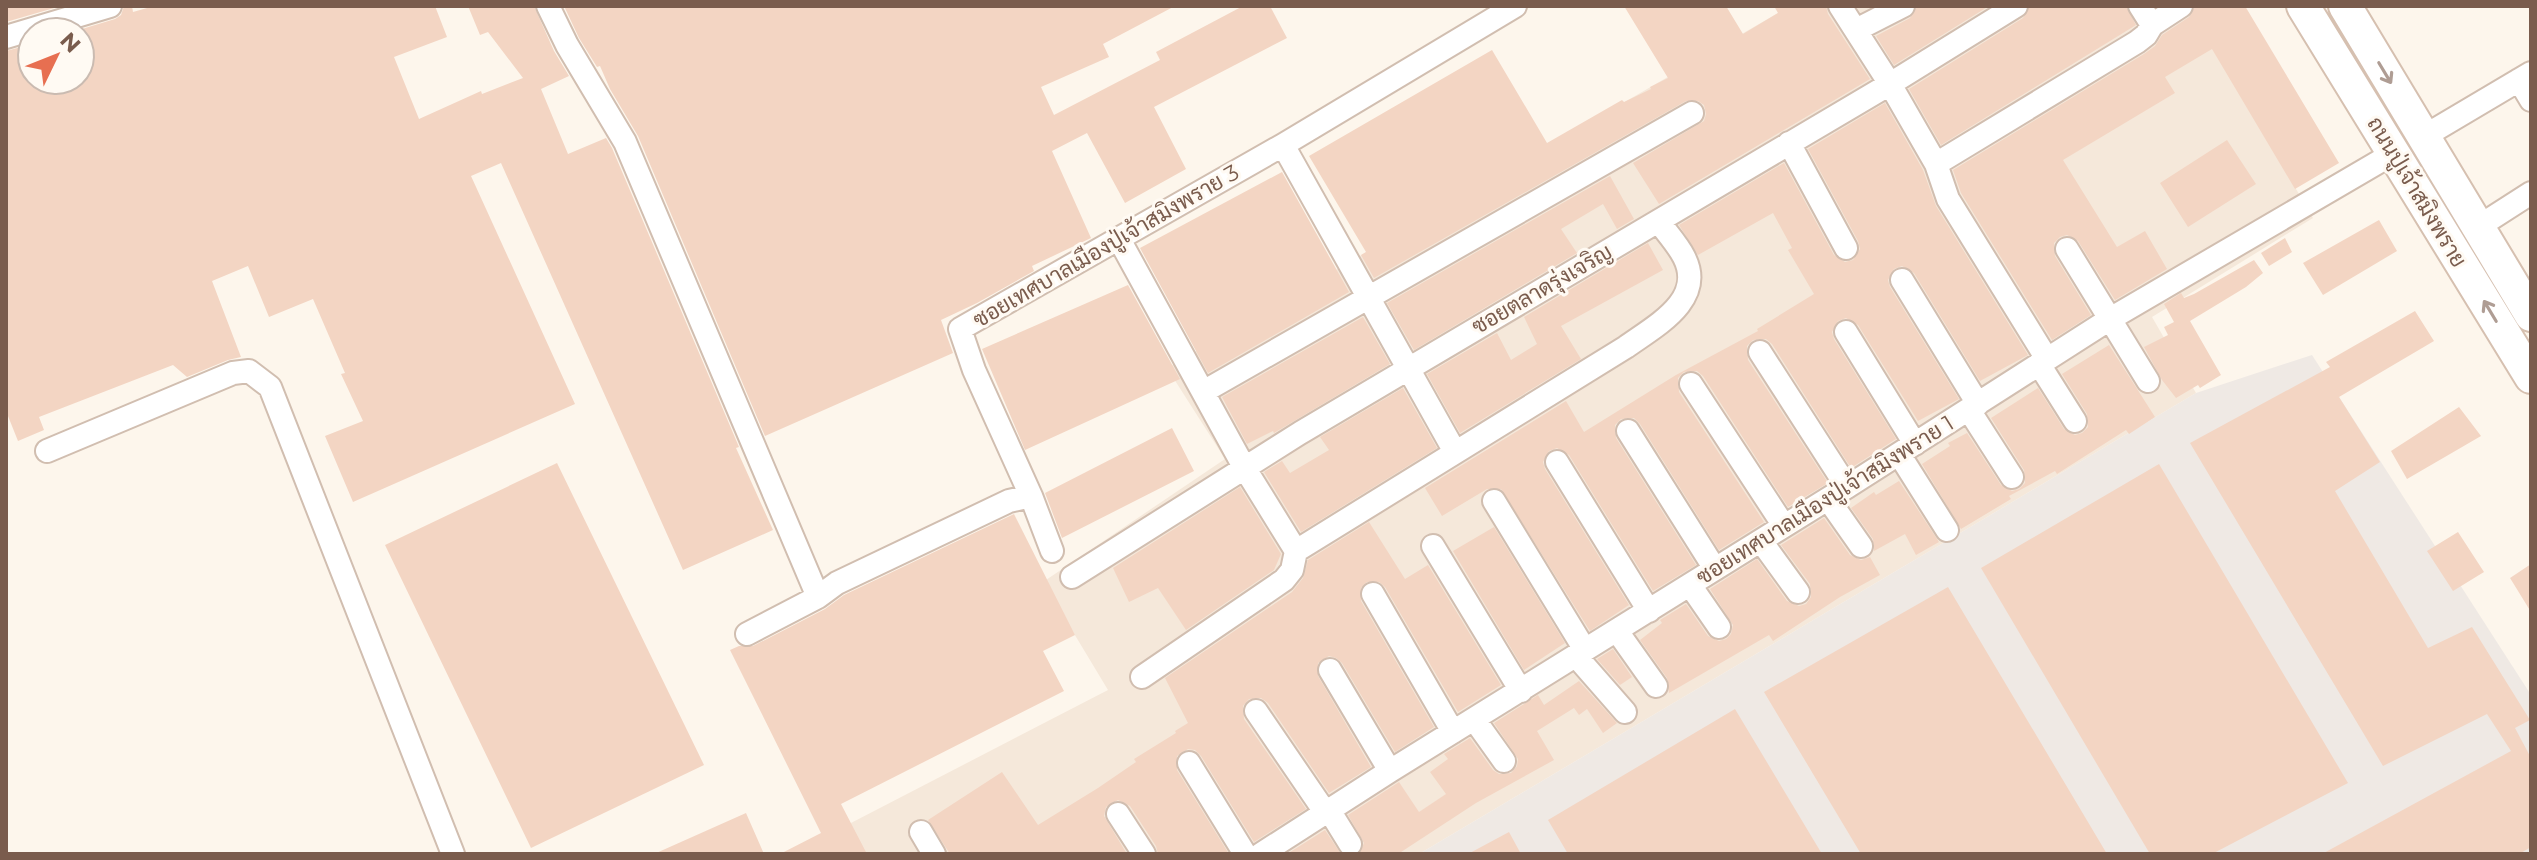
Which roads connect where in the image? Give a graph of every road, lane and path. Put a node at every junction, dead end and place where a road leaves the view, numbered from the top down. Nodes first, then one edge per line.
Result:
1 (110, 6) edge
2 (548, 6) edge
3 (1515, 6) edge
4 (1840, 6) edge
5 (1903, 6) edge
6 (2016, 6) edge
7 (2181, 6) edge
8 (2303, 6) edge
9 (2345, 6) edge
10 (2146, 16) edge
11 (1856, 30) junction
12 (6, 37) edge
13 (2525, 76) edge
14 (1890, 84) junction
15 (2531, 100) edge
16 (1692, 113) dead end
17 (2423, 137) junction
18 (1789, 143) junction
19 (1283, 145) junction
20 (2394, 153) junction
21 (1936, 164) junction
22 (2531, 193) edge
23 (1659, 222) junction
24 (2478, 227) junction
25 (1119, 239) junction
26 (1846, 248) dead end
27 (2067, 249) dead end
28 (1902, 280) dead end
29 (1368, 299) junction
30 (2531, 315) edge
31 (2110, 319) junction
32 (1846, 332) dead end
33 (1760, 352) dead end
34 (2043, 362) junction
35 (1406, 368) junction
36 (2531, 377) edge
37 (2148, 381) dead end
38 (1691, 384) dead end
39 (1203, 392) junction
40 (1973, 407) junction
41 (2075, 421) dead end
42 (1628, 431) dead end
43 (1907, 449) junction
44 (47, 451) dead end
45 (1455, 452) junction
46 (1557, 462) dead end
47 (1244, 467) junction
48 (2012, 477) dead end
49 (1838, 493) junction
50 (1031, 496) junction
51 (1494, 501) dead end
52 (1784, 526) junction
53 (1947, 530) dead end
54 (1761, 541) junction
55 (1433, 546) dead end
56 (1861, 546) dead end
57 (1052, 551) dead end
58 (1296, 551) junction
59 (1715, 569) junction
60 (1072, 577) dead end
61 (1690, 585) junction
62 (1798, 592) dead end
63 (1373, 594) dead end
64 (818, 597) junction
65 (1649, 611) junction
66 (1719, 627) dead end
67 (1617, 631) junction
68 (747, 634) dead end
69 (1581, 653) junction
70 (1330, 670) dead end
71 (1142, 677) dead end
72 (1656, 686) dead end
73 (1521, 691) junction
74 (1256, 711) dead end
75 (1625, 712) dead end
76 (1474, 719) junction
77 (1453, 732) junction
78 (1504, 761) dead end
79 (1189, 763) dead end
80 (1390, 771) junction
81 (1327, 811) junction
82 (1118, 814) dead end
83 (921, 832) dead end
84 (1350, 844) dead end
85 (453, 854) edge
86 (934, 854) edge
87 (1144, 854) edge
88 (1245, 854) edge
89 (1261, 854) edge

1 - 12 street
2 - 64 street
3 - 19 street, ซอยเทศบาลเมืองปู่เจ้าสมิงพราย 3
4 - 11 street
5 - 11 street
6 - 14 street, ซอยตลาดรุ่งเจริญ
7 - 10 street
8 - 20 main road, ถนนปู่เจ้าสมิงพราย
9 -> 17 main road, ถนนปู่เจ้าสมิงพราย
10 - 21 street
11 - 14 street
13 - 15 street
13 - 17 street
14 - 18 street, ซอยตลาดรุ่งเจริญ
14 - 21 street
16 - 29 street
17 - 20 main road
17 - 24 main road, ถนนปู่เจ้าสมิงพราย
18 - 23 street, ซอยตลาดรุ่งเจริญ
18 - 26 street
19 - 25 street, ซอยเทศบาลเมืองปู่เจ้าสมิงพราย 3
19 - 29 street
20 - 31 street, ซอยเทศบาลเมืองปู่เจ้าสมิงพราย 1
36 -> 20 main road, ถนนปู่เจ้าสมิงพราย
21 - 34 street
22 - 24 street
23 - 35 street, ซอยตลาดรุ่งเจริญ
23 - 45 street
24 - 30 main road, ถนนปู่เจ้าสมิงพราย
25 - 39 street
25 - 50 street, ซอยเทศบาลเมืองปู่เจ้าสมิงพราย 3
27 - 31 street
28 - 40 street
29 - 35 street
29 - 39 street
31 - 34 street, ซอยเทศบาลเมืองปู่เจ้าสมิงพราย 1
31 - 37 street
32 - 43 street
33 - 49 street
34 - 40 street, ซอยเทศบาลเมืองปู่เจ้าสมิงพราย 1
34 - 41 street
35 - 45 street
35 - 47 street, ซอยตลาดรุ่งเจริญ
38 - 52 street
39 - 47 street
40 - 43 street, ซอยเทศบาลเมืองปู่เจ้าสมิงพราย 1
40 - 48 street
42 - 59 street
43 - 49 street, ซอยเทศบาลเมืองปู่เจ้าสมิงพราย 1
43 - 53 street
44 - 85 street
45 - 58 street
46 - 65 street
47 - 58 street
47 - 60 street, ซอยตลาดรุ่งเจริญ
49 - 52 street, ซอยเทศบาลเมืองปู่เจ้าสมิงพราย 1
49 - 56 street
50 - 57 street
50 - 64 street
51 - 69 street
52 - 54 street, ซอยเทศบาลเมืองปู่เจ้าสมิงพราย 1
54 - 59 street, ซอยเทศบาลเมืองปู่เจ้าสมิงพราย 1
54 - 62 street
55 - 73 street
58 - 71 street
59 - 61 street, ซอยเทศบาลเมืองปู่เจ้าสมิงพราย 1
61 - 65 street, ซอยเทศบาลเมืองปู่เจ้าสมิงพราย 1
61 - 66 street
63 - 77 street
64 - 68 street
65 - 67 street, ซอยเทศบาลเมืองปู่เจ้าสมิงพราย 1
67 - 69 street, ซอยเทศบาลเมืองปู่เจ้าสมิงพราย 1
67 - 72 street
69 - 73 street, ซอยเทศบาลเมืองปู่เจ้าสมิงพราย 1
69 - 75 street
70 - 80 street
73 - 76 street, ซอยเทศบาลเมืองปู่เจ้าสมิงพราย 1
74 - 81 street
76 - 77 street, ซอยเทศบาลเมืองปู่เจ้าสมิงพราย 1
76 - 78 street
77 - 80 street, ซอยเทศบาลเมืองปู่เจ้าสมิงพราย 1
79 - 88 street
80 - 81 street, ซอยเทศบาลเมืองปู่เจ้าสมิงพราย 1
81 - 84 street
81 - 89 street, ซอยเทศบาลเมืองปู่เจ้าสมิงพราย 1
82 - 87 street
83 - 86 street

